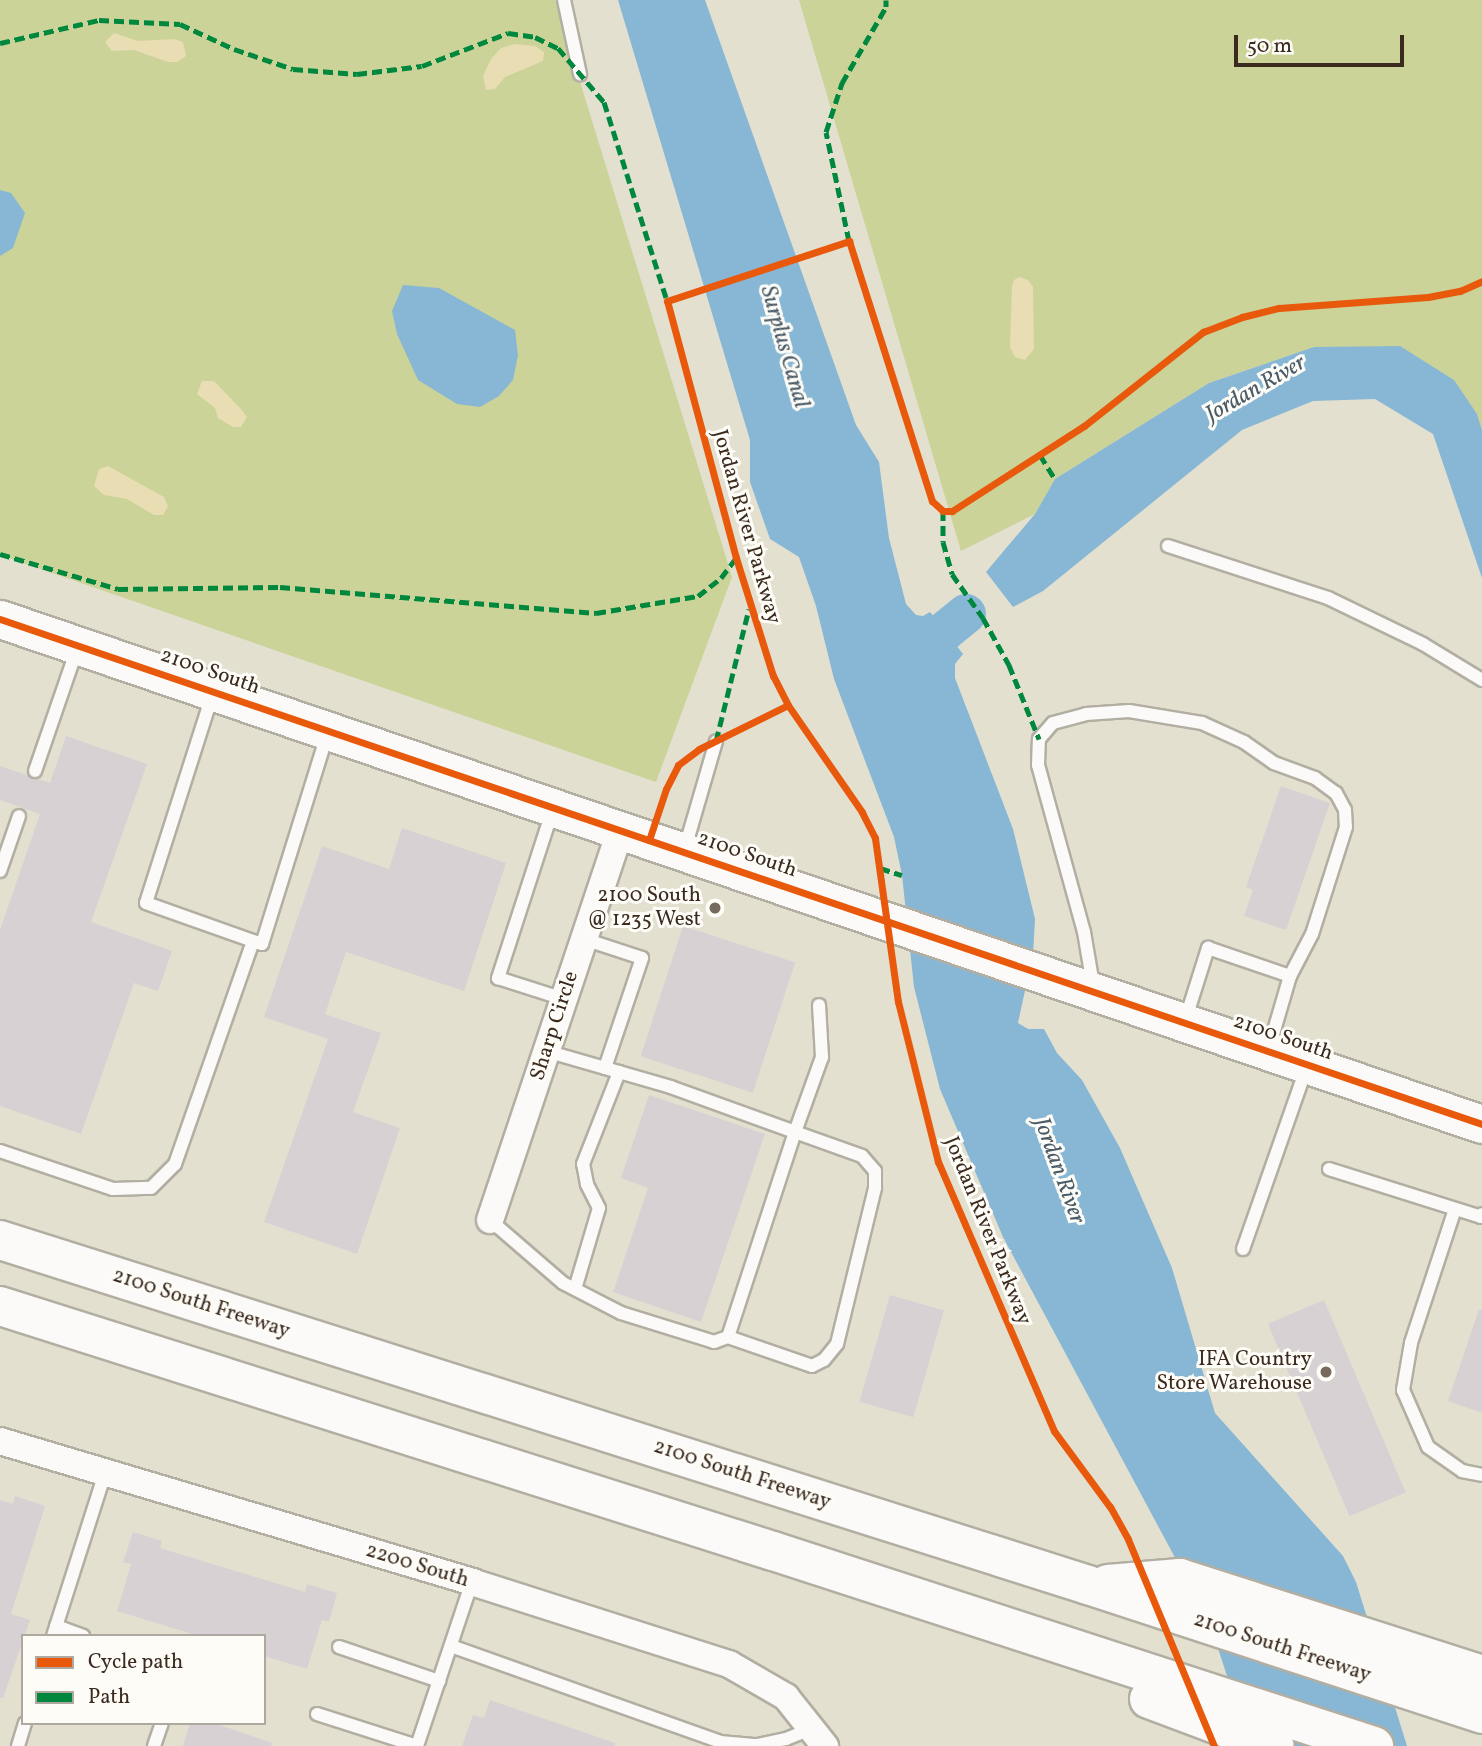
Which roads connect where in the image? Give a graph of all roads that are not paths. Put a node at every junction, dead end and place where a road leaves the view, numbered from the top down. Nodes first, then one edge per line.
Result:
1 (564, 0) edge
2 (580, 74) dead end
3 (1168, 546) dead end
4 (0, 619) edge
5 (78, 646) junction
6 (1482, 680) edge
7 (214, 692) junction
8 (328, 731) junction
9 (716, 741) dead end
10 (35, 771) dead end
11 (553, 808) junction
12 (19, 816) dead end
13 (620, 831) junction
14 (683, 852) junction
15 (0, 871) edge
16 (584, 939) junction
17 (253, 941) junction
18 (1290, 976) junction
19 (1094, 992) junction
20 (564, 999) junction
21 (819, 1005) dead end
22 (1184, 1022) junction
23 (546, 1051) junction
24 (1268, 1051) junction
25 (1308, 1065) junction
26 (605, 1068) junction
27 (619, 1072) junction
28 (1482, 1124) edge
29 (795, 1132) junction
30 (0, 1151) edge
31 (1329, 1169) dead end
32 (1455, 1209) junction
33 (1482, 1216) edge
34 (490, 1220) joint
35 (0, 1240) edge
36 (1243, 1249) dead end
37 (575, 1289) junction
38 (0, 1306) edge
39 (728, 1337) junction
40 (0, 1441) edge
41 (105, 1473) junction
42 (1482, 1475) edge
43 (773, 1551) junction
44 (472, 1582) junction
45 (1088, 1585) junction
46 (55, 1631) edge
47 (451, 1646) junction
48 (339, 1647) dead end
49 (1482, 1675) edge
50 (439, 1681) junction
51 (1465, 1708) edge
52 (317, 1714) dead end
53 (24, 1725) edge
54 (161, 1725) edge
55 (819, 1737) edge
56 (18, 1746) edge
57 (154, 1746) edge
58 (417, 1746) edge
59 (1275, 1746) edge
60 (1374, 1746) edge

1 - 2 lane
3 - 6 lane
4 - 5 street, 2100 South
5 - 7 street, 2100 South
5 - 10 lane
7 - 8 street, 2100 South
7 - 17 lane
8 - 11 street, 2100 South
8 - 17 lane
9 - 14 lane
11 - 13 street, 2100 South
11 - 20 lane
12 - 15 lane
13 - 14 street, 2100 South
13 - 16 street, Sharp Circle
14 - 19 street, 2100 South
16 - 20 street, Sharp Circle
16 - 26 lane
17 - 30 lane
18 - 19 lane
18 - 22 lane
18 - 24 lane
19 - 22 street, 2100 South
20 - 23 street, Sharp Circle
21 - 29 lane
22 - 24 street, 2100 South
23 - 26 lane
23 - 34 street, Sharp Circle
24 - 25 street, 2100 South
25 - 28 street, 2100 South
25 - 36 lane
26 - 27 lane
27 - 29 lane
27 - 37 lane
29 - 39 lane
29 - 39 lane
31 - 32 lane
32 - 33 lane
32 - 42 lane
34 - 37 lane
35 - 45 highway, 2100 South Freeway
37 - 39 lane
38 - 43 highway
40 - 41 street, 2200 South
41 - 44 street, 2200 South
41 - 46 lane
43 - 59 highway
43 - 60 highway
44 - 47 lane
44 - 55 street, 2200 South
45 - 49 highway
45 - 51 highway, 2100 South Freeway
47 - 50 lane
47 - 55 lane
48 - 50 lane
50 - 58 lane
52 - 58 lane
53 - 56 lane
54 - 57 lane

